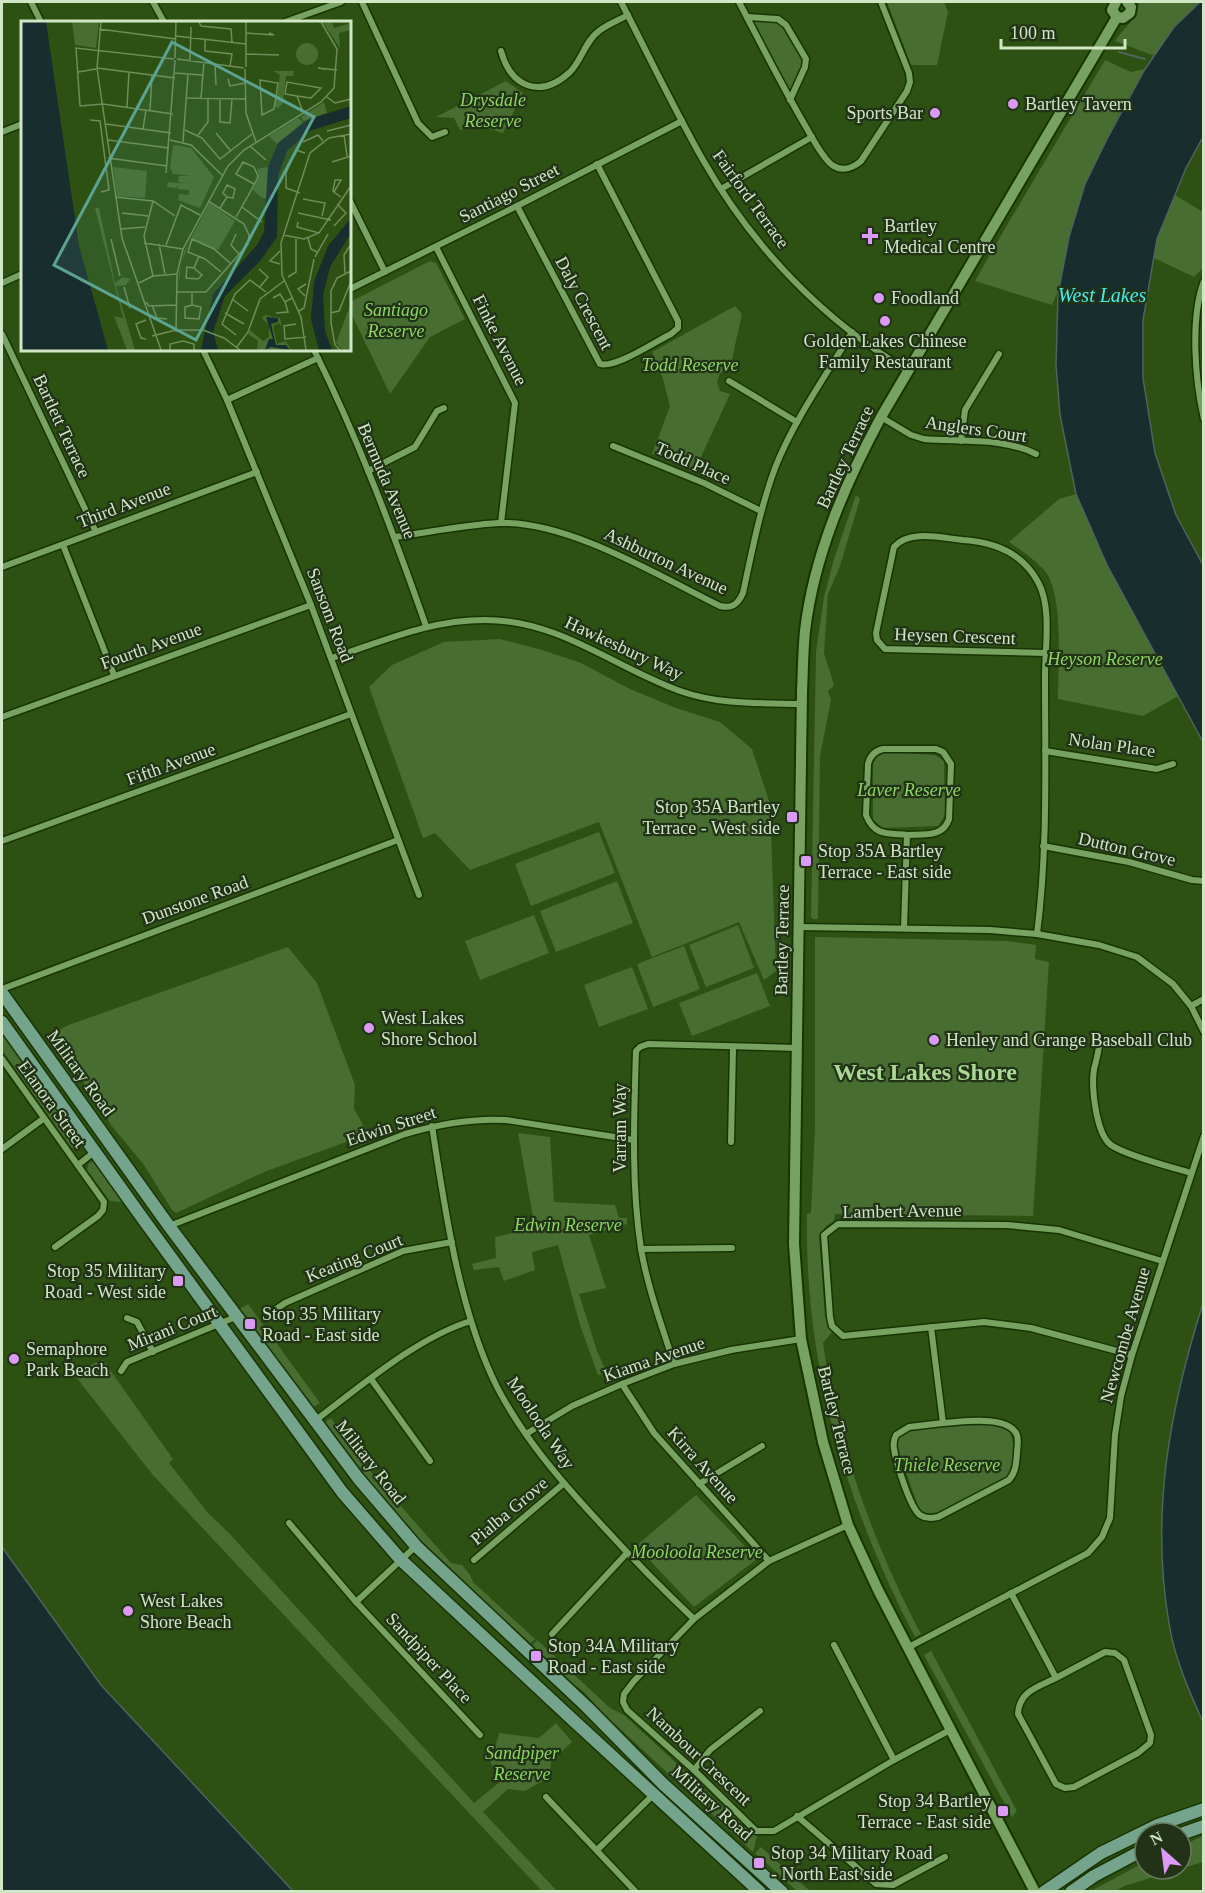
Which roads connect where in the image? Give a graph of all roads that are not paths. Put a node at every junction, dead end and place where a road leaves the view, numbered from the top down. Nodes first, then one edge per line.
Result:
1 (31, 2) edge
2 (153, 2) edge
3 (341, 2) edge
4 (362, 2) edge
5 (621, 2) edge
6 (739, 2) edge
7 (881, 2) edge
8 (1113, 2) edge
9 (1127, 2) edge
10 (628, 15) junction
11 (747, 17) junction
12 (1117, 17) junction
13 (40, 21) edge
14 (163, 21) edge
15 (288, 21) edge
16 (501, 51) dead end
17 (790, 100) junction
18 (682, 121) junction
19 (21, 124) edge
20 (2, 132) edge
21 (445, 132) dead end
22 (812, 137) junction
23 (597, 164) junction
24 (721, 189) junction
25 (351, 203) edge
26 (517, 206) junction
27 (436, 247) junction
28 (385, 272) junction
29 (21, 274) edge
30 (1203, 281) edge
31 (2, 283) edge
32 (351, 289) edge
33 (852, 332) junction
34 (2, 334) edge
35 (203, 351) edge
36 (314, 351) edge
37 (999, 354) dead end
38 (318, 358) junction
39 (909, 371) junction
40 (729, 381) dead end
41 (1200, 382) edge
42 (227, 400) junction
43 (444, 408) dead end
44 (881, 417) junction
45 (1203, 419) edge
46 (797, 422) junction
47 (962, 441) junction
48 (613, 446) dead end
49 (1036, 454) dead end
50 (368, 471) junction
51 (257, 472) junction
52 (761, 511) junction
53 (501, 523) junction
54 (96, 532) junction
55 (395, 537) junction
56 (63, 545) junction
57 (2, 567) edge
58 (311, 605) junction
59 (426, 626) junction
60 (1045, 653) junction
61 (332, 658) junction
62 (114, 675) junction
63 (801, 704) junction
64 (351, 714) junction
65 (2, 717) edge
66 (1045, 751) junction
67 (1173, 764) dead end
68 (907, 835) junction
69 (398, 840) junction
70 (2, 841) edge
71 (1043, 846) junction
72 (1203, 881) edge
73 (419, 895) dead end
74 (799, 927) junction
75 (904, 928) junction
76 (1036, 934) junction
77 (2, 991) edge
78 (1203, 999) edge
79 (1191, 1006) junction
80 (2, 1022) edge
81 (1203, 1032) edge
82 (1099, 1046) dead end
83 (733, 1048) junction
84 (797, 1048) junction
85 (2, 1059) edge
86 (44, 1119) junction
87 (432, 1126) junction
88 (1203, 1136) edge
89 (634, 1140) junction
90 (731, 1142) dead end
91 (2, 1149) edge
92 (94, 1152) junction
93 (78, 1165) junction
94 (1191, 1173) junction
95 (169, 1226) junction
96 (452, 1242) junction
97 (55, 1247) dead end
98 (732, 1248) dead end
99 (641, 1249) junction
100 (1162, 1261) junction
101 (272, 1312) dead end
102 (238, 1316) junction
103 (127, 1318) dead end
104 (471, 1320) junction
105 (220, 1325) junction
106 (931, 1327) junction
107 (801, 1339) junction
108 (153, 1352) junction
109 (1132, 1355) junction
110 (674, 1365) junction
111 (121, 1371) dead end
112 (371, 1379) junction
113 (622, 1384) junction
114 (316, 1420) junction
115 (943, 1423) junction
116 (526, 1434) junction
117 (762, 1446) dead end
118 (430, 1461) dead end
119 (563, 1484) junction
120 (699, 1484) junction
121 (289, 1523) dead end
122 (848, 1525) junction
123 (416, 1546) junction
124 (627, 1553) junction
125 (401, 1560) junction
126 (474, 1560) dead end
127 (769, 1560) junction
128 (1011, 1593) junction
129 (356, 1602) junction
130 (694, 1619) junction
131 (552, 1635) dead end
132 (834, 1645) dead end
133 (907, 1648) junction
134 (1056, 1678) junction
135 (760, 1711) dead end
136 (950, 1730) junction
137 (480, 1735) dead end
138 (894, 1760) junction
139 (694, 1770) junction
140 (663, 1784) junction
141 (653, 1794) junction
142 (546, 1797) dead end
143 (1203, 1809) edge
144 (797, 1816) junction
145 (597, 1850) junction
146 (1133, 1855) edge
147 (945, 1857) dead end
148 (636, 1892) edge
149 (760, 1892) edge
150 (782, 1892) edge
151 (1035, 1892) edge
152 (1044, 1892) edge
153 (1071, 1892) edge

1 - 13 street
2 - 14 street
3 - 15 street
4 - 21 street
5 - 10 street, Fairford Terrace
6 - 11 street
7 - 22 street
8 - 12 street
9 - 12 street, Bartley Terrace
10 - 16 street
10 - 18 street, Fairford Terrace
11 - 17 street
11 - 17 street
12 - 39 street, Bartley Terrace
17 - 22 street
18 - 23 street, Santiago Street
18 - 24 street, Fairford Terrace
19 - 20 street
22 - 24 street
23 - 26 street, Santiago Street
23 - 26 street, Daly Crescent
24 - 33 street, Fairford Terrace
25 - 28 street
26 - 27 street, Santiago Street
27 - 28 street, Santiago Street
27 - 53 street, Finke Avenue
28 - 32 street, Santiago Street
29 - 31 street
30 - 41 street
33 - 39 street, Fairford Terrace
33 - 46 street, Ashburton Avenue
34 - 54 street, Bartlett Terrace
35 - 42 street, Sansom Road
36 - 38 street, Bermuda Avenue
37 - 47 street
38 - 42 street
38 - 50 street, Bermuda Avenue
39 - 44 street, Bartley Terrace
40 - 46 street
41 - 45 street
42 - 51 street, Sansom Road
43 - 50 street
44 - 47 street, Anglers Court
44 - 63 street, Bartley Terrace
46 - 52 street, Ashburton Avenue
47 - 49 street, Anglers Court
48 - 52 street, Todd Place
50 - 55 street, Bermuda Avenue
51 - 54 street, Third Avenue
51 - 58 street, Sansom Road
52 - 53 street, Ashburton Avenue
53 - 55 street, Ashburton Avenue
54 - 56 street, Third Avenue
55 - 59 street, Bermuda Avenue
56 - 57 street, Third Avenue
56 - 62 street
58 - 61 street, Sansom Road
58 - 62 street, Fourth Avenue
59 - 61 street, Hawkesbury Way
59 - 63 street, Hawkesbury Way
60 - 60 street, Heysen Crescent
60 - 66 street, Heysen Crescent
61 - 64 street, Sansom Road
62 - 65 street, Fourth Avenue
63 - 74 street, Bartley Terrace
64 - 69 street, Sansom Road
64 - 70 street, Fifth Avenue
66 - 67 street, Nolan Place
66 - 71 street, Heysen Crescent
68 - 68 street
68 - 75 street
69 - 73 street, Sansom Road
69 - 77 street, Dunstone Road
71 - 72 street, Dutton Grove
71 - 76 street, Heysen Crescent
74 - 75 street
74 - 84 street, Bartley Terrace
75 - 76 street
76 - 79 street
77 - 95 main road, Military Road
78 - 79 street
79 - 81 street
80 - 92 main road, Military Road
82 - 94 street
83 - 84 street, Varram Way
83 - 89 street, Varram Way
83 - 90 street
84 - 107 street, Bartley Terrace
85 - 86 street, Elanora Street
86 - 91 street
86 - 93 street, Elanora Street
87 - 89 street, Edwin Street
87 - 95 street, Edwin Street
87 - 96 street, Mooloola Way
88 - 94 street, Newcombe Avenue
89 - 99 street, Varram Way
92 - 93 street, Elanora Street
92 - 105 main road, Military Road
93 - 97 street, Elanora Street
94 - 100 street, Newcombe Avenue
95 - 102 main road, Military Road
96 - 101 street, Keating Court
96 - 104 street, Mooloola Way
98 - 99 street
99 - 110 street, Varram Way
100 - 106 street, Lambert Avenue
100 - 109 street, Newcombe Avenue
102 - 105 street, Mirani Court
102 - 114 main road, Military Road
103 - 108 street
104 - 112 street
104 - 116 street, Mooloola Way
105 - 108 street, Mirani Court
105 - 125 main road, Military Road
106 - 109 street, Lambert Avenue
106 - 115 street
107 - 110 street, Kiama Avenue
107 - 122 street, Bartley Terrace
108 - 111 street, Mirani Court
109 - 128 street, Newcombe Avenue
110 - 113 street, Kiama Avenue
112 - 114 street
112 - 118 street
113 - 116 street, Kiama Avenue
113 - 120 street, Kirra Avenue
114 - 123 main road, Military Road
115 - 115 street
116 - 119 street, Mooloola Way
117 - 120 street
119 - 124 street, Mooloola Way
119 - 126 street, Pialba Grove
120 - 127 street, Kirra Avenue
121 - 129 street, Sandpiper Place
122 - 127 street, Nambour Crescent
122 - 133 street, Bartley Terrace
123 - 125 street
123 - 140 main road, Military Road
124 - 130 street, Mooloola Way
124 - 131 street
125 - 129 street
125 - 141 main road, Military Road
127 - 130 street, Nambour Crescent
128 - 133 street, Newcombe Avenue
128 - 134 street
129 - 137 street, Sandpiper Place
130 - 139 street, Nambour Crescent
132 - 138 street
133 - 136 street, Bartley Terrace
134 - 134 street
135 - 139 street
136 - 138 street, Nambour Crescent
136 - 151 street, Bartley Terrace
138 - 144 street, Nambour Crescent
139 - 144 street, Nambour Crescent
140 - 141 street
140 - 150 main road, Military Road
141 - 145 street
141 - 149 main road, Military Road
142 - 145 street
143 - 152 main road
144 - 147 street
145 - 148 street
146 - 153 main road

